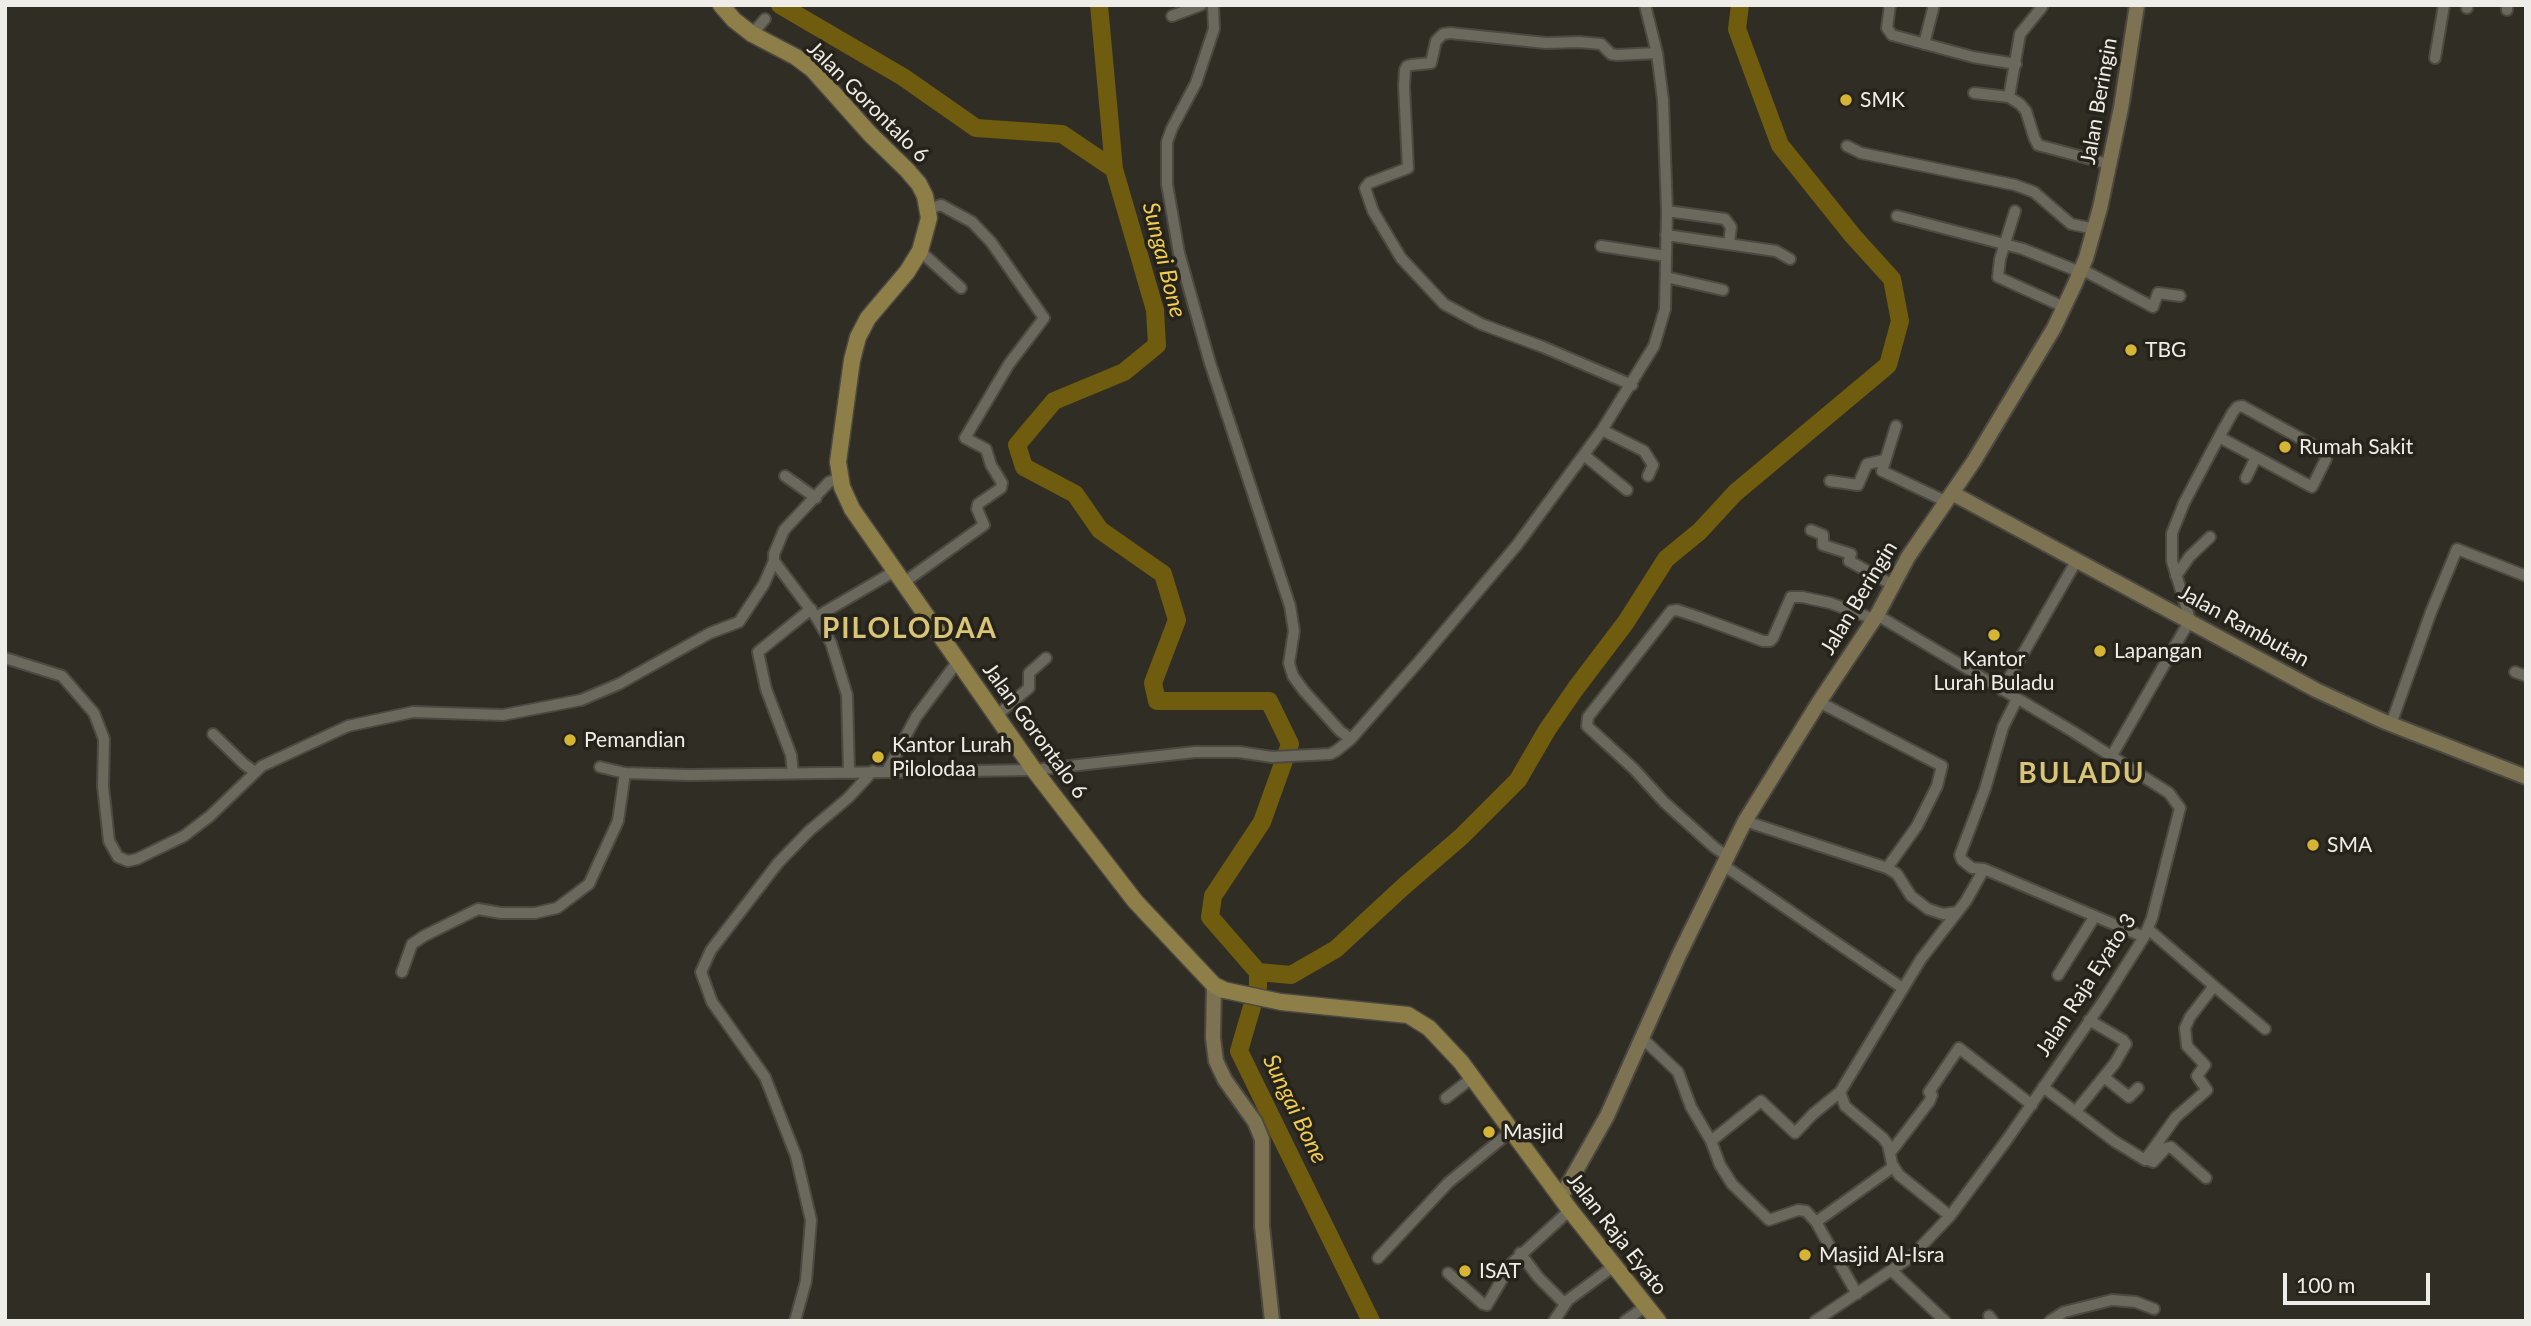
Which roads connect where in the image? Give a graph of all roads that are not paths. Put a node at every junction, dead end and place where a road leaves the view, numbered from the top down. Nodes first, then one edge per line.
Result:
1 (721, 5) edge
2 (1201, 5) edge
3 (1213, 5) edge
4 (1645, 5) edge
5 (1890, 5) edge
6 (1934, 5) edge
7 (2137, 5) edge
8 (2444, 5) edge
9 (2042, 6) edge
10 (1172, 16) dead end
11 (765, 19) dead end
12 (752, 34) junction
13 (1924, 44) junction
14 (1657, 53) junction
15 (2435, 58) dead end
16 (2016, 64) junction
17 (1974, 93) dead end
18 (2009, 97) junction
19 (1847, 146) dead end
20 (2109, 164) junction
21 (929, 209) junction
22 (1667, 211) junction
23 (2015, 211) dead end
24 (1897, 216) dead end
25 (2095, 229) junction
26 (1666, 235) junction
27 (1729, 243) junction
28 (2005, 244) junction
29 (1601, 246) dead end
30 (920, 251) junction
31 (1666, 256) junction
32 (1790, 259) dead end
33 (2080, 271) junction
34 (1667, 277) junction
35 (961, 288) dead end
36 (1723, 290) dead end
37 (2180, 296) dead end
38 (2064, 307) junction
39 (1632, 385) junction
40 (1896, 426) dead end
41 (1602, 430) junction
42 (2219, 437) junction
43 (1584, 455) junction
44 (2256, 457) junction
45 (1885, 460) junction
46 (785, 476) dead end
47 (1648, 476) dead end
48 (840, 478) junction
49 (2246, 478) dead end
50 (1830, 481) dead end
51 (1627, 490) dead end
52 (1948, 497) junction
53 (816, 498) junction
54 (1811, 530) dead end
55 (2210, 537) dead end
56 (774, 561) junction
57 (2077, 561) junction
58 (2176, 576) junction
59 (2526, 576) edge
60 (899, 577) junction
61 (1893, 585) junction
62 (813, 613) junction
63 (1875, 617) junction
64 (2190, 620) junction
65 (5, 658) edge
66 (1046, 658) dead end
67 (958, 661) junction
68 (2001, 690) junction
69 (2017, 699) junction
70 (1819, 702) junction
71 (996, 715) junction
72 (2391, 724) junction
73 (213, 734) dead end
74 (1351, 739) junction
75 (2110, 757) junction
76 (600, 767) dead end
77 (1034, 770) junction
78 (849, 771) junction
79 (873, 771) junction
80 (887, 771) junction
81 (255, 772) junction
82 (625, 773) junction
83 (793, 773) junction
84 (2526, 776) edge
85 (1745, 821) junction
86 (1725, 860) junction
87 (1887, 868) junction
88 (1984, 869) junction
89 (1957, 912) junction
90 (2095, 916) junction
91 (2146, 933) junction
92 (402, 972) dead end
93 (2058, 975) dead end
94 (2214, 986) junction
95 (1901, 987) junction
96 (1219, 988) junction
97 (2089, 1020) junction
98 (2266, 1029) dead end
99 (1642, 1038) junction
100 (2104, 1077) junction
101 (1472, 1078) junction
102 (2043, 1087) junction
103 (2138, 1088) dead end
104 (1840, 1093) junction
105 (1446, 1098) dead end
106 (2032, 1105) junction
107 (2076, 1111) junction
108 (1511, 1131) junction
109 (1711, 1141) junction
110 (1889, 1153) junction
111 (2146, 1159) junction
112 (1894, 1167) junction
113 (2206, 1178) dead end
114 (1566, 1203) junction
115 (1950, 1216) junction
116 (1816, 1222) junction
117 (1520, 1253) junction
118 (1378, 1258) dead end
119 (1614, 1266) junction
120 (1892, 1271) junction
121 (1448, 1273) dead end
122 (1857, 1294) junction
123 (1565, 1304) junction
124 (1646, 1306) junction
125 (2154, 1309) dead end
126 (795, 1321) edge
127 (1272, 1321) edge
128 (1554, 1321) edge
129 (1625, 1321) edge
130 (1658, 1321) edge
131 (1815, 1321) edge
132 (1945, 1321) edge
133 (2050, 1321) edge

1 - 12 main road, Jalan Gorontalo 6
2 - 10 street
3 - 74 street
4 - 14 street
5 - 13 street
6 - 13 street
7 - 20 street, Jalan Beringin
8 - 15 street
9 - 16 street
11 - 12 street
12 - 21 main road, Jalan Gorontalo 6
13 - 16 street
14 - 22 street
14 - 39 street
16 - 18 street
17 - 18 street
18 - 20 street
19 - 25 street
20 - 25 street, Jalan Beringin
21 - 30 main road, Jalan Gorontalo 6
21 - 60 street
22 - 26 street
22 - 27 street
23 - 28 street
24 - 28 street
25 - 33 street, Jalan Beringin
26 - 27 street
26 - 31 street
27 - 32 street
28 - 33 street
28 - 38 street
29 - 31 street
30 - 35 street
30 - 48 main road, Jalan Gorontalo 6
31 - 34 street
33 - 37 street
33 - 38 street, Jalan Beringin
34 - 36 street
34 - 39 street
38 - 52 street, Jalan Beringin
39 - 41 street
40 - 45 street
41 - 43 street
41 - 47 street
42 - 44 street
42 - 44 street
42 - 58 street
43 - 51 street
43 - 74 street
44 - 49 street
45 - 50 street
45 - 52 street
46 - 53 street
48 - 53 street
48 - 60 main road, Jalan Gorontalo 6
52 - 57 street, Jalan Rambutan
52 - 61 street, Jalan Beringin
53 - 56 street
54 - 61 street
55 - 58 street
56 - 62 street
56 - 81 street
57 - 64 street, Jalan Rambutan
57 - 68 street
58 - 64 street
59 - 72 street
60 - 62 street
60 - 67 main road, Jalan Gorontalo 6
61 - 63 street, Jalan Beringin
62 - 78 street
62 - 83 street
63 - 68 street, Jalan Raja Eyato 3
63 - 70 street, Jalan Beringin
63 - 86 street, Jalan Raja Eyato 3
64 - 72 street, Jalan Rambutan
64 - 75 street
65 - 81 street
66 - 71 street
67 - 71 main road, Jalan Gorontalo 6
67 - 80 street
68 - 69 street, Jalan Raja Eyato 3
69 - 75 street, Jalan Raja Eyato 3
69 - 88 street
70 - 85 street, Jalan Beringin
70 - 87 street
71 - 77 main road, Jalan Gorontalo 6
72 - 84 street, Jalan Rambutan
73 - 81 street
74 - 77 street
75 - 91 street, Jalan Raja Eyato 3
76 - 82 street
77 - 80 street
77 - 96 main road, Jalan Gorontalo 6
78 - 79 street
78 - 83 street
79 - 80 street
79 - 126 street
82 - 83 street
82 - 92 street
85 - 86 street, Jalan Beringin
85 - 87 street
86 - 95 street
86 - 99 street, Jalan Beringin
87 - 89 street
88 - 89 street
88 - 90 street
89 - 95 street
90 - 91 street
90 - 93 street
91 - 94 street
91 - 97 street, Jalan Raja Eyato 3
94 - 98 street
94 - 111 street
95 - 104 street
96 - 101 main road, Jalan Raja Eyato
96 - 127 street
97 - 100 street
97 - 102 street, Jalan Raja Eyato 3
99 - 109 street
99 - 114 street, Jalan Beringin
100 - 103 street
100 - 107 street
101 - 105 street
101 - 108 main road, Jalan Raja Eyato
102 - 106 street, Jalan Raja Eyato 3
102 - 107 street
104 - 109 street
104 - 110 street
106 - 110 street
106 - 115 street, Jalan Raja Eyato 3
107 - 111 street
108 - 114 main road, Jalan Raja Eyato
108 - 118 street
109 - 116 street
110 - 112 street
111 - 113 street
112 - 115 street
112 - 116 street
114 - 117 street
114 - 119 main road, Jalan Raja Eyato
115 - 120 street, Jalan Raja Eyato 3
116 - 122 street
117 - 121 street
117 - 123 street
119 - 123 street
119 - 124 main road, Jalan Raja Eyato
120 - 122 street, Jalan Raja Eyato 3
120 - 132 street
122 - 131 street, Jalan Raja Eyato 3
123 - 128 street
124 - 129 street
124 - 130 main road, Jalan Raja Eyato
125 - 133 street

